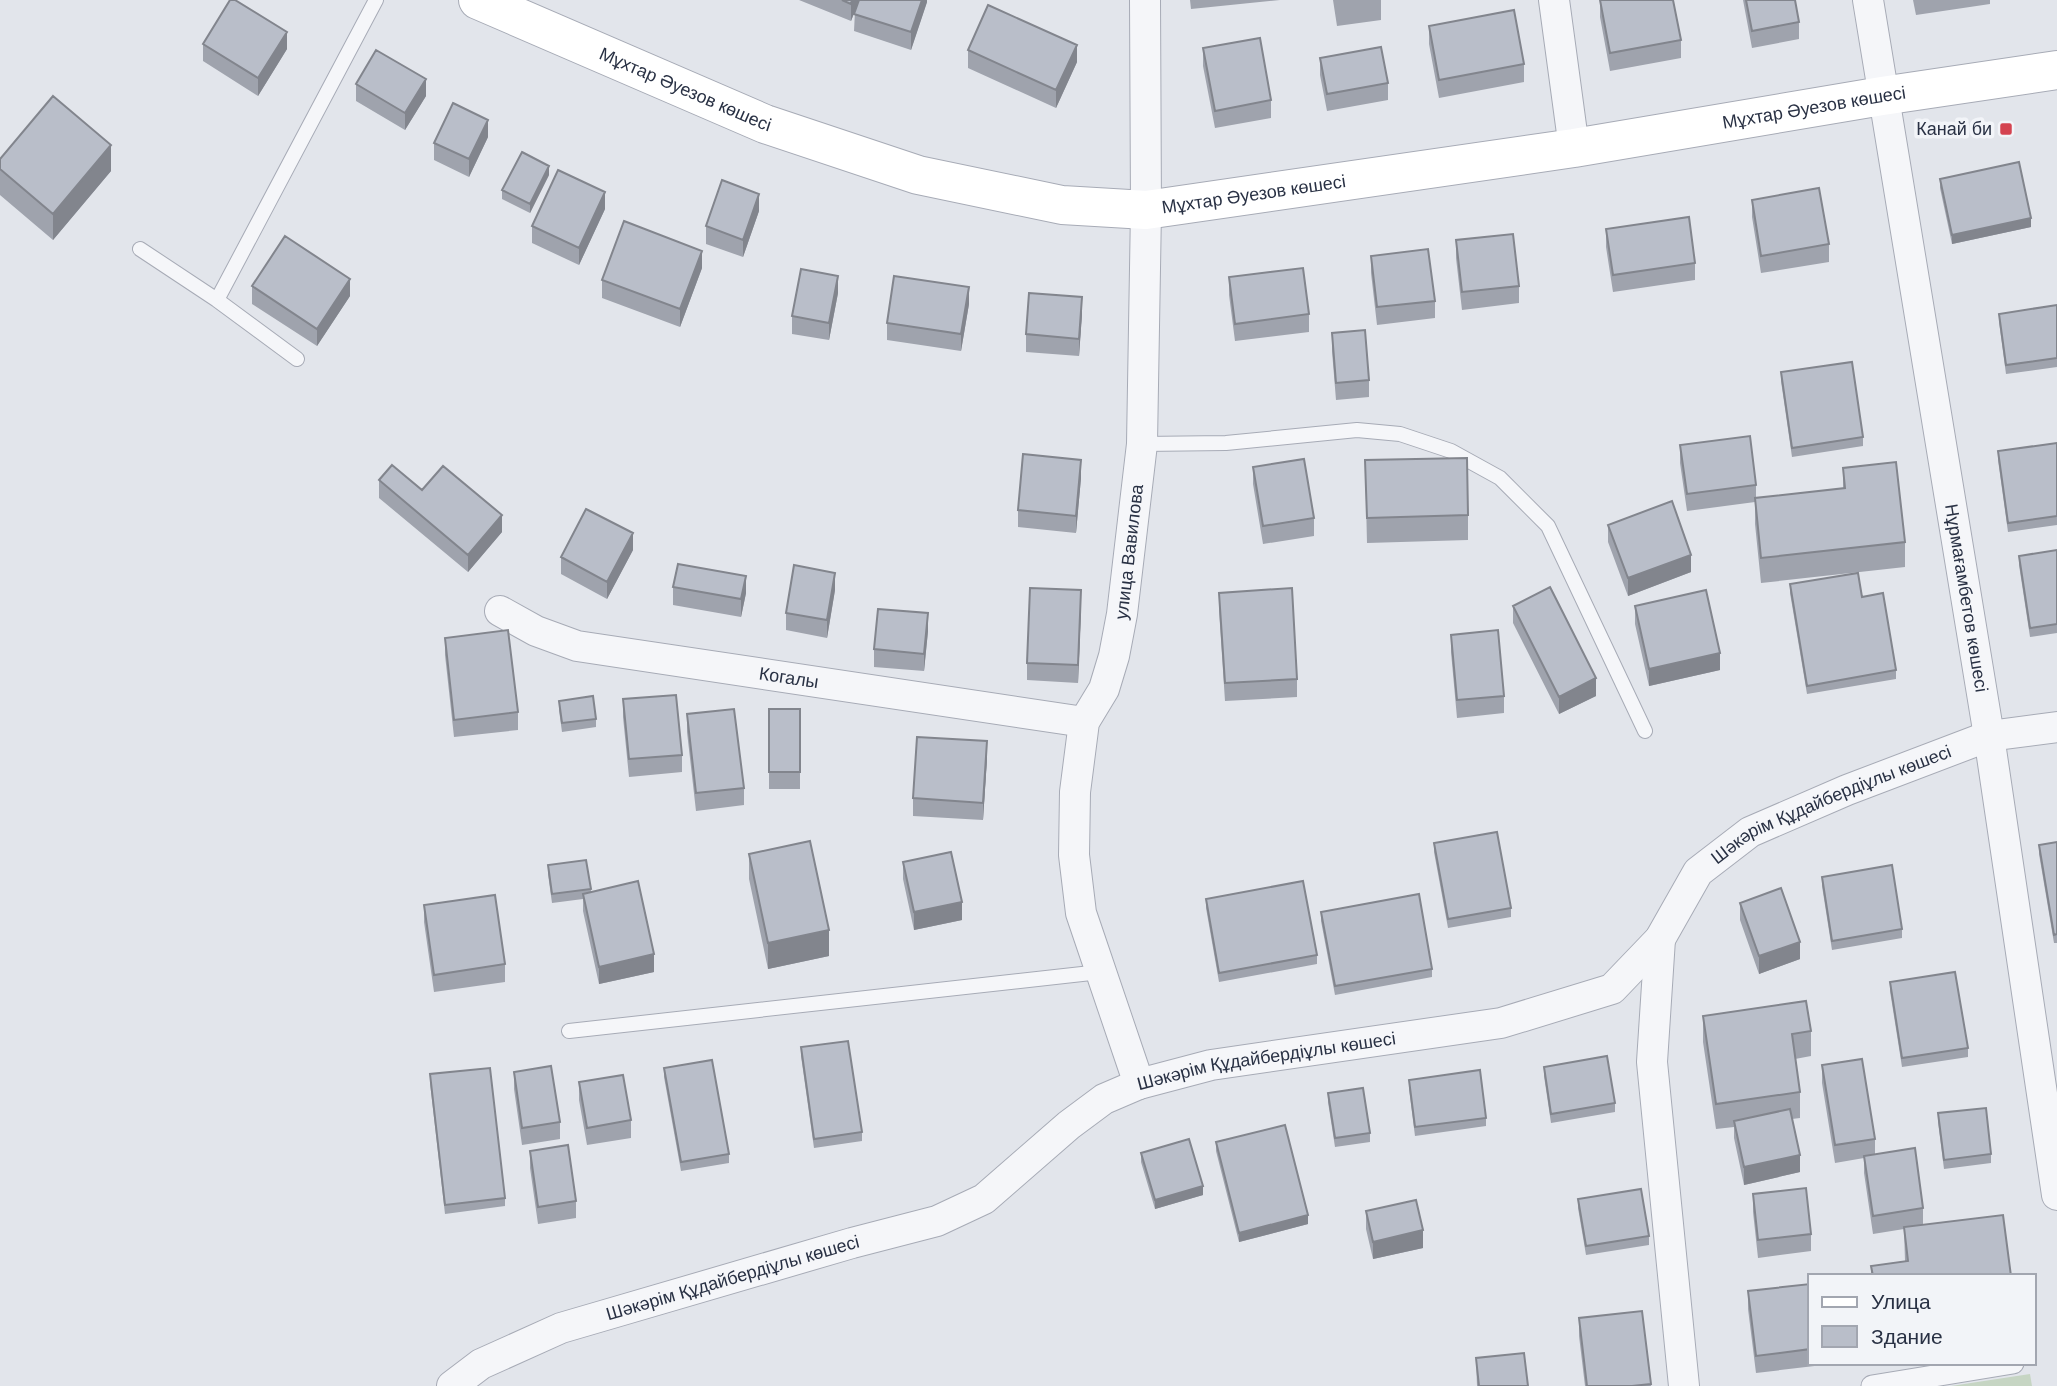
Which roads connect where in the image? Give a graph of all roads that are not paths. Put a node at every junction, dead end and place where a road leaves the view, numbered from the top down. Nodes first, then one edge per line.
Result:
1 (376, 0) edge
2 (478, 0) edge
3 (1145, 0) edge
4 (1554, 0) edge
5 (1868, 0) edge
6 (2057, 70) edge
7 (1882, 96) junction
8 (1574, 148) junction
9 (1146, 210) junction
10 (140, 250) dead end
11 (217, 300) junction
12 (297, 359) dead end
13 (1142, 444) junction
14 (500, 611) dead end
15 (1084, 722) junction
16 (2057, 727) edge
17 (1645, 731) dead end
18 (1989, 736) junction
19 (1660, 939) junction
20 (1100, 972) junction
21 (569, 1031) dead end
22 (1139, 1084) junction
23 (2057, 1195) edge
24 (2001, 1365) edge
25 (452, 1386) edge
26 (1684, 1386) edge
27 (1872, 1386) edge

1 - 11 lane
2 - 9 main road, Мұхтар Әуезов көшесі
3 - 9 street, улица Вавилова
4 - 8 street
5 - 7 street, Нұрмағамбетов көшесі
6 - 7 main road, Мұхтар Әуезов көшесі
7 - 8 main road, Мұхтар Әуезов көшесі
7 - 18 street, Нұрмағамбетов көшесі
8 - 9 main road, Мұхтар Әуезов көшесі
9 - 13 street, улица Вавилова
10 - 11 lane
11 - 12 lane
13 - 15 street, улица Вавилова
13 - 17 lane
14 - 15 street, Когалы
15 - 20 street, улица Вавилова
16 - 18 street, Шәкәрім Құдайбердіұлы көшесі
18 - 19 street, Шәкәрім Құдайбердіұлы көшесі
18 - 23 street, Нұрмағамбетов көшесі
19 - 22 street, Шәкәрім Құдайбердіұлы көшесі
19 - 26 street
20 - 21 lane
20 - 22 street, улица Вавилова
22 - 25 street, Шәкәрім Құдайбердіұлы көшесі
24 - 27 street

